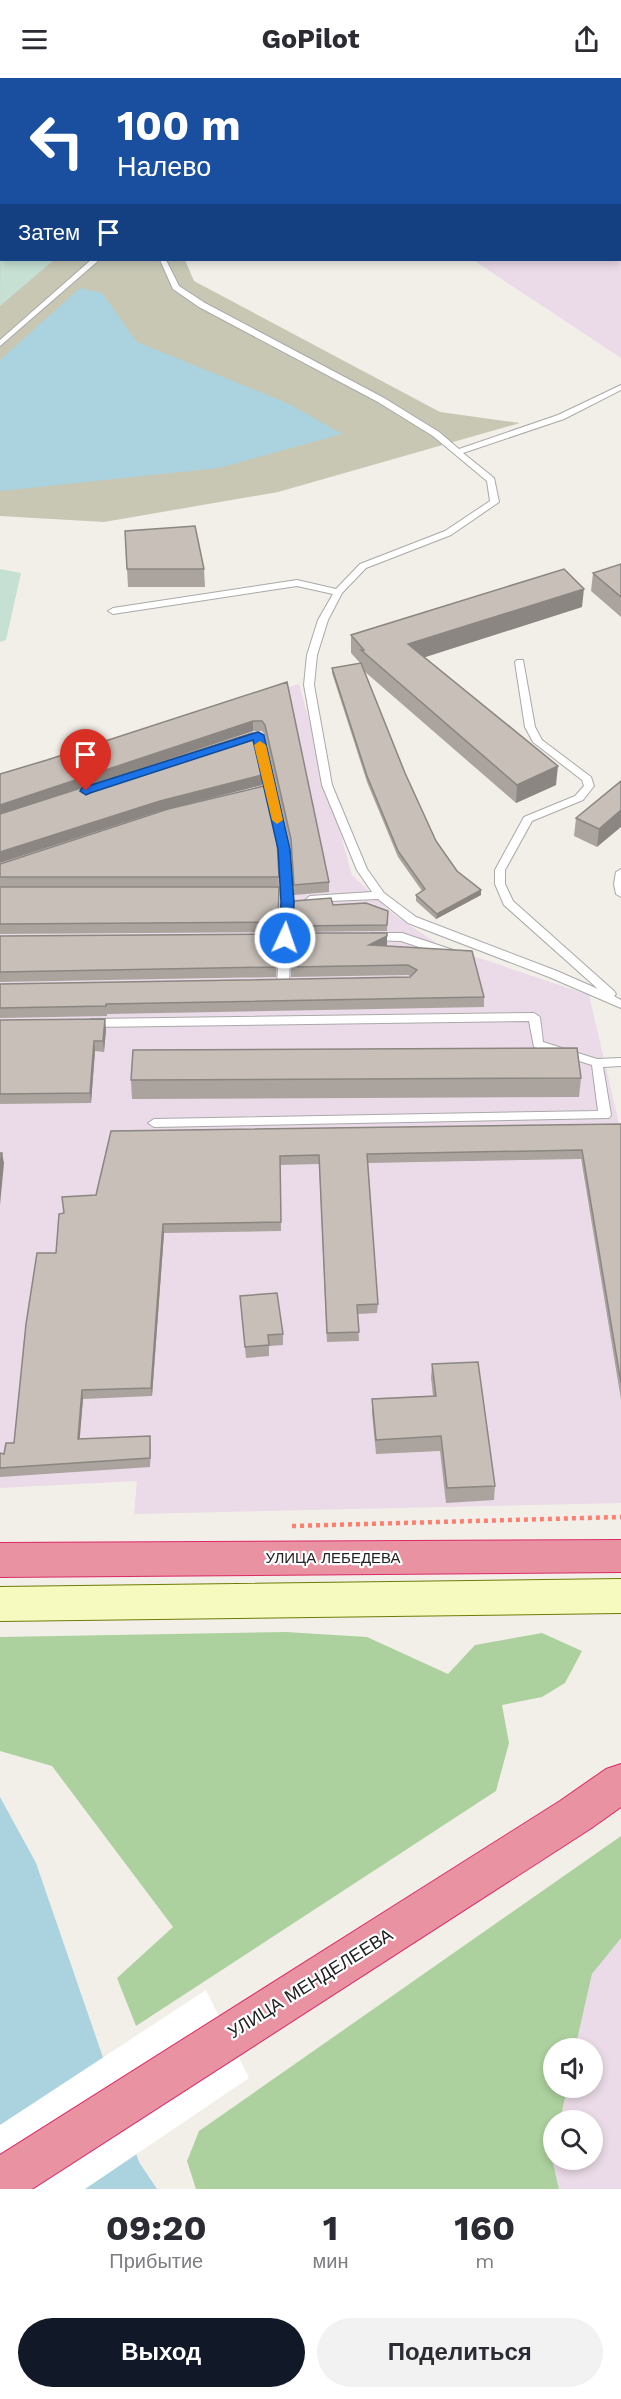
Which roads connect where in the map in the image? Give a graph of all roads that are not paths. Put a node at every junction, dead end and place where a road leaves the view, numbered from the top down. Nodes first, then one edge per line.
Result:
1 (94, 261) edge
2 (163, 261) edge
3 (0, 344) edge
4 (621, 387) edge
5 (457, 452) junction
6 (338, 592) junction
7 (113, 611) dead end
8 (520, 662) dead end
9 (224, 746) edge
10 (621, 872) edge
11 (275, 892) edge
12 (621, 894) edge
13 (380, 895) junction
14 (287, 897) junction
15 (355, 937) edge
16 (454, 954) edge
17 (282, 983) edge
18 (620, 1004) edge
19 (83, 1023) edge
20 (621, 1062) edge
21 (597, 1063) junction
22 (154, 1124) dead end
23 (621, 1556) edge
24 (0, 1560) edge
25 (621, 1596) edge
26 (0, 1604) edge
27 (621, 1783) edge
28 (0, 2182) edge

1 - 3 lane
2 - 5 lane
4 - 5 lane
5 - 6 lane
6 - 7 lane
6 - 13 lane
8 - 18 lane
9 - 14 lane
10 - 12 lane
11 - 14 lane
13 - 14 lane
13 - 18 lane
14 - 17 lane
15 - 16 lane
19 - 21 lane
20 - 21 lane
21 - 22 lane
23 - 24 highway, УЛИЦА ЛЕБЕДЕВА
25 - 26 main road
27 - 28 highway, УЛИЦА МЕНДЕЛЕЕВА

